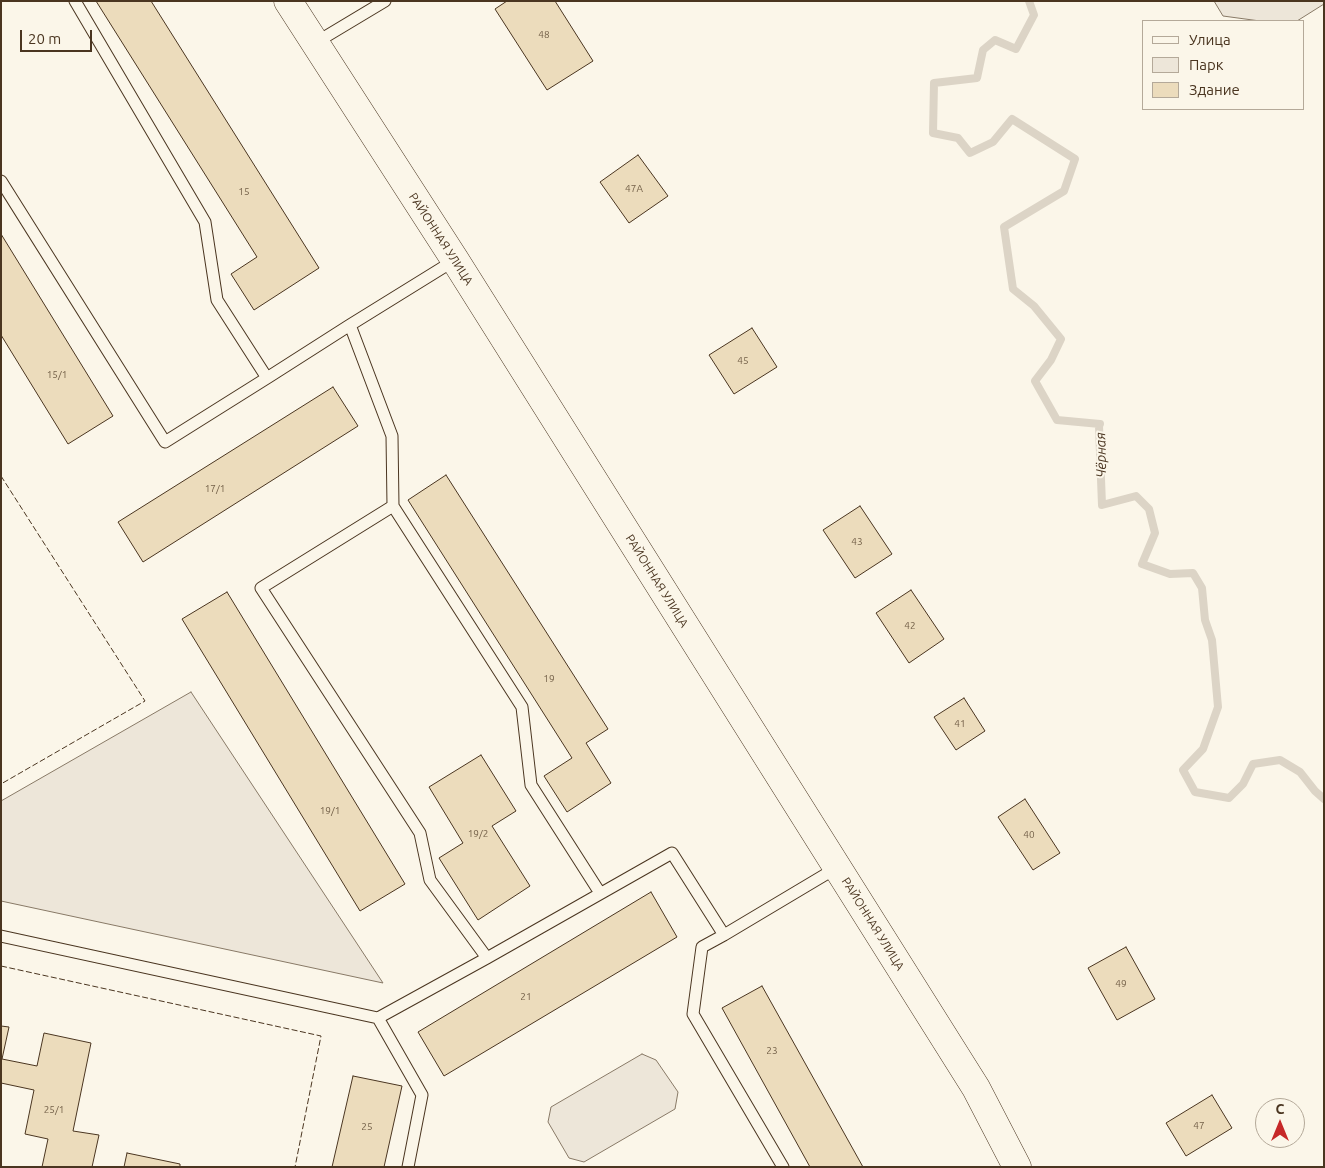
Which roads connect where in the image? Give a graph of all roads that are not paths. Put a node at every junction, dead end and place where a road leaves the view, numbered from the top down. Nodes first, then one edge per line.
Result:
1 (75, 1) edge
2 (288, 1) edge
3 (386, 1) edge
4 (315, 43) junction
5 (1, 181) edge
6 (455, 260) junction
7 (350, 325) junction
8 (266, 378) junction
9 (393, 506) junction
10 (838, 867) junction
11 (600, 893) junction
12 (724, 935) junction
13 (1, 936) edge
14 (487, 958) junction
15 (378, 1018) junction
16 (408, 1167) edge
17 (783, 1167) edge
18 (1017, 1167) edge

1 - 8 lane
2 - 4 main road, РАЙОННАЯ УЛИЦА
3 - 4 lane
4 - 6 main road, РАЙОННАЯ УЛИЦА
5 - 8 lane
6 - 7 lane
6 - 10 main road, РАЙОННАЯ УЛИЦА
7 - 8 lane
7 - 9 lane
9 - 11 lane
9 - 14 lane
10 - 12 lane
10 - 18 main road, РАЙОННАЯ УЛИЦА
11 - 12 lane
11 - 14 lane
12 - 17 lane
13 - 15 lane
14 - 15 lane
15 - 16 lane

